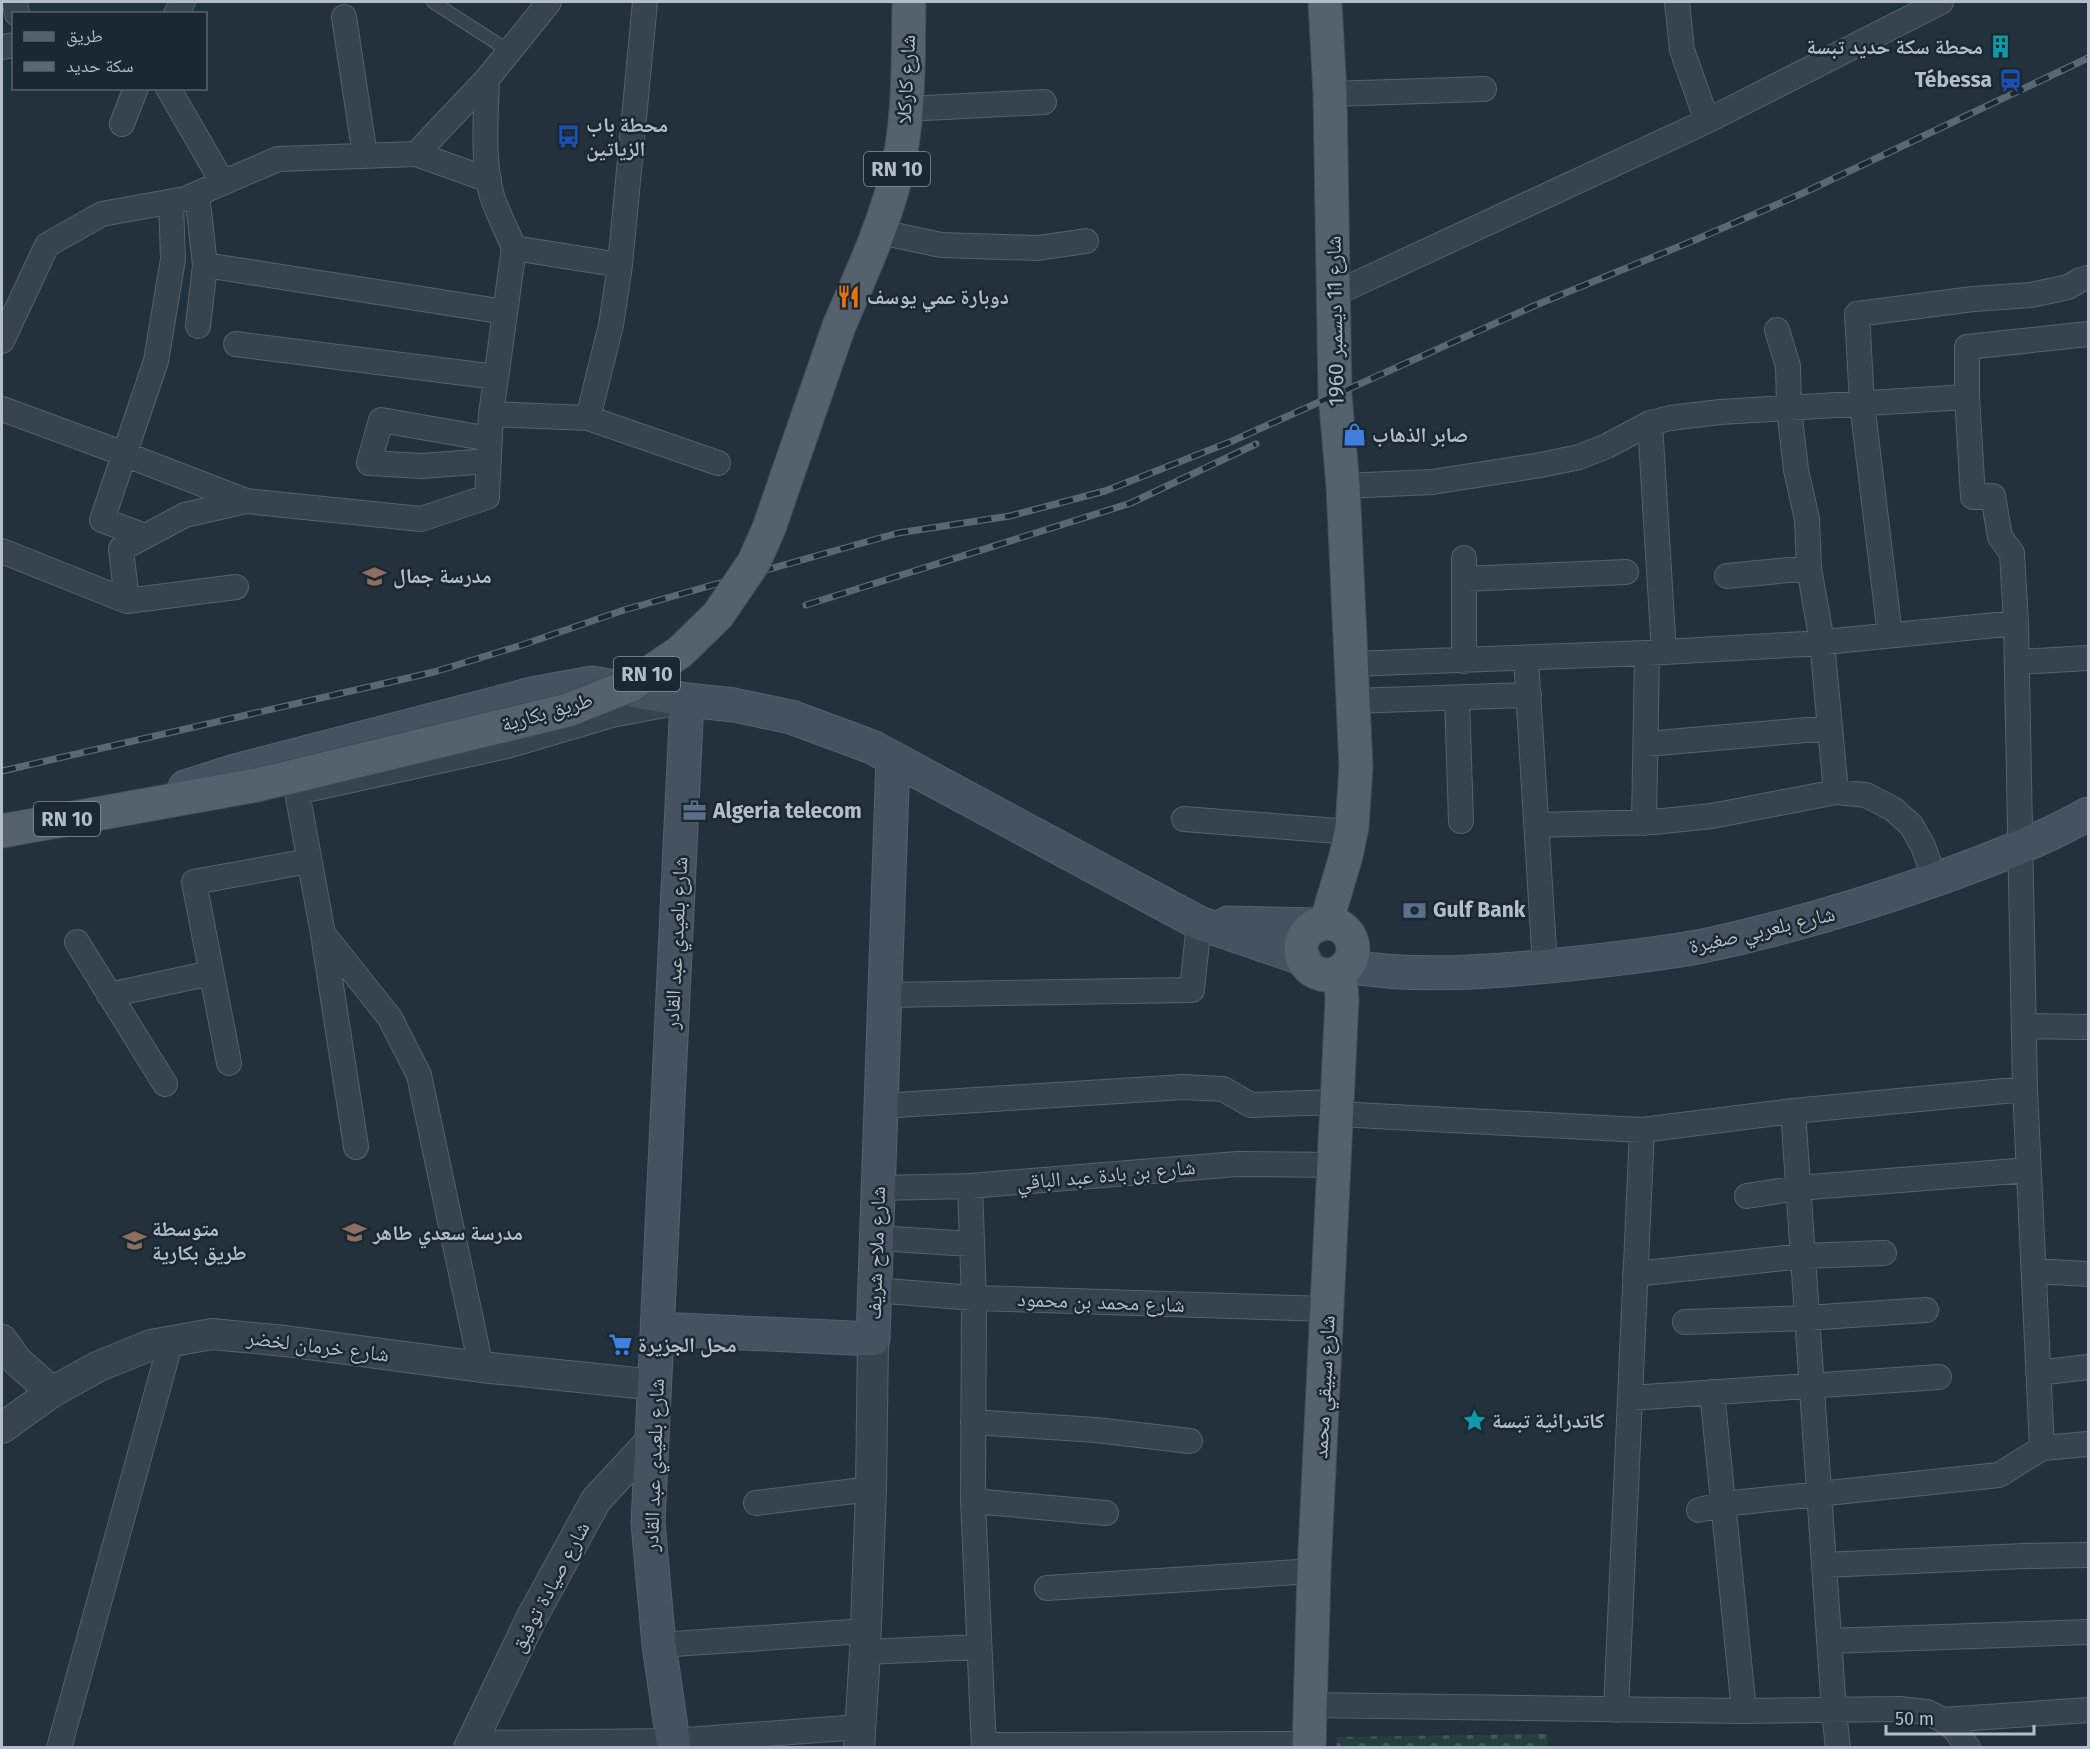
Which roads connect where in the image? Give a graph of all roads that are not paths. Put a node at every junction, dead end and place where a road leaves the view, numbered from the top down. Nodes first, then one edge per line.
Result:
1 (433, 2) edge
2 (549, 2) edge
3 (645, 2) edge
4 (909, 2) edge
5 (1325, 2) edge
6 (1677, 2) edge
7 (1941, 2) edge
8 (344, 17) dead end
9 (509, 51) junction
10 (487, 79) junction
11 (1484, 89) dead end
12 (135, 90) edge
13 (169, 90) edge
14 (1330, 94) junction
15 (1044, 102) dead end
16 (906, 109) junction
17 (1707, 121) junction
18 (122, 124) dead end
19 (416, 154) junction
20 (366, 156) junction
21 (489, 180) junction
22 (223, 183) junction
23 (197, 194) junction
24 (171, 202) junction
25 (880, 232) junction
26 (1086, 242) dead end
27 (514, 248) junction
28 (205, 265) junction
29 (620, 265) junction
30 (2088, 278) edge
31 (1334, 294) junction
32 (505, 312) junction
33 (198, 326) dead end
34 (839, 326) joint
35 (1777, 330) dead end
36 (2088, 334) edge
37 (2, 341) edge
38 (236, 344) dead end
39 (496, 377) junction
40 (1967, 397) junction
41 (1862, 403) junction
42 (1789, 408) junction
43 (2, 409) edge
44 (491, 414) junction
45 (588, 418) junction
46 (1650, 423) junction
47 (124, 454) junction
48 (718, 463) dead end
49 (1343, 486) junction
50 (246, 501) junction
51 (145, 536) junction
52 (2, 551) edge
53 (1809, 568) junction
54 (1626, 572) dead end
55 (1727, 576) dead end
56 (236, 587) dead end
57 (127, 601) junction
58 (2016, 623) junction
59 (1890, 635) junction
60 (1822, 642) junction
61 (1656, 653) junction
62 (1526, 658) junction
63 (2088, 658) edge
64 (1464, 660) junction
65 (2017, 662) junction
66 (1351, 664) junction
67 (1528, 696) junction
68 (1457, 698) junction
69 (687, 700) junction
70 (1353, 701) junction
71 (1830, 728) junction
72 (1646, 744) junction
73 (892, 758) junction
74 (1836, 792) junction
75 (132, 807) junction
76 (2088, 814) edge
77 (1184, 819) dead end
78 (1461, 821) dead end
79 (1644, 823) junction
80 (1536, 825) junction
81 (2, 831) edge
82 (1348, 844) junction
83 (2021, 846) junction
84 (309, 861) junction
85 (1935, 880) junction
86 (1199, 923) junction
87 (323, 934) junction
88 (77, 942) dead end
89 (1331, 949) junction
90 (1545, 966) junction
91 (211, 973) junction
92 (109, 995) junction
93 (885, 995) junction
94 (2024, 1026) junction
95 (2088, 1027) edge
96 (229, 1063) dead end
97 (165, 1084) dead end
98 (2025, 1089) junction
99 (880, 1106) junction
100 (1337, 1108) junction
101 (1793, 1111) junction
102 (1642, 1130) junction
103 (356, 1147) dead end
104 (1335, 1165) junction
105 (2029, 1170) junction
106 (970, 1186) junction
107 (878, 1188) junction
108 (1798, 1188) junction
109 (1746, 1196) dead end
110 (877, 1238) junction
111 (971, 1244) junction
112 (1884, 1253) dead end
113 (1803, 1256) junction
114 (2034, 1271) junction
115 (1635, 1274) junction
116 (2088, 1274) edge
117 (874, 1290) junction
118 (974, 1298) junction
119 (1328, 1309) junction
120 (1926, 1310) dead end
121 (1807, 1318) junction
122 (1685, 1322) dead end
123 (659, 1329) junction
124 (873, 1339) junction
125 (2, 1340) edge
126 (171, 1341) junction
127 (481, 1367) junction
128 (2088, 1367) edge
129 (2038, 1372) junction
130 (1939, 1377) dead end
131 (1812, 1384) junction
132 (656, 1385) junction
133 (52, 1392) junction
134 (1712, 1392) junction
135 (1630, 1398) junction
136 (973, 1422) junction
137 (2, 1428) edge
138 (651, 1441) junction
139 (1190, 1441) dead end
140 (2088, 1444) edge
141 (2042, 1448) junction
142 (871, 1489) junction
143 (1819, 1493) junction
144 (973, 1501) junction
145 (756, 1503) dead end
146 (1723, 1504) junction
147 (1699, 1510) dead end
148 (1106, 1513) dead end
149 (2088, 1555) edge
150 (1824, 1565) junction
151 (1314, 1571) junction
152 (1047, 1588) dead end
153 (2088, 1632) edge
154 (1829, 1641) junction
155 (865, 1642) junction
156 (659, 1645) junction
157 (978, 1647) junction
158 (1310, 1705) junction
159 (1616, 1710) junction
160 (2088, 1710) edge
161 (1744, 1711) junction
162 (1834, 1711) junction
163 (1943, 1720) junction
164 (859, 1737) edge
165 (673, 1744) edge
166 (470, 1745) edge
167 (566, 1745) edge
168 (984, 1746) edge
169 (1309, 1746) edge
170 (58, 1748) edge
171 (1838, 1748) edge
172 (1968, 1748) edge

1 - 9 lane
2 - 9 street
3 - 29 street
4 - 16 main road, شارع كاركلا / RN 10
5 - 14 main road, شارع 11 ديسمبر 1960
6 - 17 street
7 - 17 street
8 - 20 street
9 - 10 street
10 - 19 street
10 - 21 street
11 - 14 street
12 - 18 street
13 - 22 street
14 - 31 main road, شارع 11 ديسمبر 1960
15 - 16 street
16 - 25 main road, شارع كاركلا / RN 10
17 - 31 street
19 - 20 street
19 - 21 street
20 - 22 street
21 - 27 street
22 - 23 street
23 - 24 street
23 - 28 street
24 - 37 street
24 - 47 street
25 - 26 street
25 - 34 main road, شارع كاركلا / RN 10
27 - 29 street
27 - 32 street
28 - 32 street
28 - 33 street
29 - 45 street
30 - 41 street
31 - 49 main road, شارع 11 ديسمبر 1960
32 - 39 street
34 - 75 main road, طريق بكارية / RN 10, bridge
35 - 42 street
36 - 40 street
38 - 39 street
39 - 44 street
40 - 41 street
40 - 58 street
41 - 42 street
41 - 59 street
42 - 46 street
42 - 53 street
43 - 47 street
44 - 45 street
44 - 50 street
45 - 48 street
46 - 49 street
46 - 61 street
47 - 50 street
47 - 51 street
49 - 66 main road, شارع 11 ديسمبر 1960
50 - 51 street
51 - 57 street
52 - 57 street
53 - 55 street
53 - 60 street
54 - 64 street
56 - 57 street
58 - 59 street
58 - 65 street
59 - 60 street
60 - 61 street
60 - 71 street
61 - 62 street
61 - 72 street
62 - 64 street
62 - 67 street
63 - 65 street
64 - 66 street
65 - 83 street
66 - 70 main road, شارع 11 ديسمبر 1960
67 - 68 street
67 - 80 street
68 - 70 street
68 - 78 street
69 - 73 main road
69 - 75 main road
69 - 84 street
69 - 123 main road, شارع بلعيدي عبد القادر
70 - 82 main road, شارع 11 ديسمبر 1960
71 - 72 street
71 - 74 street
72 - 79 street
73 - 86 main road
73 - 93 main road, شارع ملاح شريف
74 - 79 street
74 - 85 street
75 - 81 main road, RN 10
76 - 83 main road, شارع بلعربي صغيرة
77 - 82 street
79 - 80 street
80 - 90 street
82 - 89 main road, شارع 11 ديسمبر 1960
83 - 85 main road, شارع بلعربي صغيرة
83 - 94 street
84 - 87 street
84 - 91 street
85 - 90 main road, شارع بلعربي صغيرة
86 - 89 main road
86 - 93 street
87 - 103 street
87 - 127 street
88 - 92 street
89 - 90 main road, شارع بلعربي صغيرة
89 - 100 main road, شارع سبيقي محمد
91 - 92 street
91 - 96 street
92 - 97 street
93 - 99 main road, شارع ملاح شريف
94 - 95 street
94 - 98 street
98 - 101 street
98 - 105 street
99 - 100 street
99 - 107 main road, شارع ملاح شريف
100 - 102 street
100 - 104 main road, شارع سبيقي محمد
101 - 102 street
101 - 108 street
102 - 115 street
104 - 106 street, شارع بن بادة عبد الباقي
104 - 119 main road, شارع سبيقي محمد
105 - 108 street
105 - 114 street
106 - 107 street, شارع بن بادة عبد الباقي
106 - 111 street
107 - 110 main road, شارع ملاح شريف
108 - 109 street
108 - 113 street
110 - 111 street
110 - 117 main road, شارع ملاح شريف
111 - 118 street
112 - 113 street
113 - 115 street
113 - 121 street
114 - 116 street
114 - 129 street
115 - 135 street
117 - 118 street, شارع محمد بن محمود
117 - 124 main road, شارع ملاح شريف
118 - 119 street, شارع محمد بن محمود
118 - 136 street
119 - 151 main road, شارع سبيقي محمد
120 - 121 street
121 - 122 street
121 - 131 street
123 - 124 main road
123 - 132 main road, شارع بلعيدي عبد القادر
124 - 142 street, شارع ملاح شريف
125 - 133 street
126 - 127 street, شارع خرمان لخضر
126 - 133 street, شارع خرمان لخضر
126 - 170 street
127 - 132 street, شارع خرمان لخضر
128 - 129 street
129 - 141 street
130 - 131 street
131 - 134 street
131 - 143 street
132 - 138 main road, شارع بلعيدي عبد القادر
133 - 137 street, شارع خرمان لخضر
134 - 135 street
134 - 146 street
135 - 159 street
136 - 139 street
136 - 144 street
138 - 156 main road, شارع بلعيدي عبد القادر
138 - 166 street, شارع صيادة توفيق
140 - 141 street
141 - 143 street
142 - 145 street
142 - 155 street, شارع ملاح شريف
143 - 146 street
143 - 150 street
144 - 148 street
144 - 157 street
146 - 147 street
146 - 161 street
149 - 150 street
150 - 154 street
151 - 152 street
151 - 158 main road, شارع سبيقي محمد
153 - 154 street
154 - 162 street
155 - 156 street
155 - 157 street
155 - 164 street, شارع ملاح شريف
156 - 165 main road, شارع بلعيدي عبد القادر
157 - 168 street
158 - 159 street
158 - 169 main road, شارع سبيقي محمد
159 - 161 street
160 - 163 street
161 - 162 street
162 - 163 street
162 - 171 street
163 - 172 street
164 - 165 street
165 - 167 street
166 - 167 street
168 - 169 street

